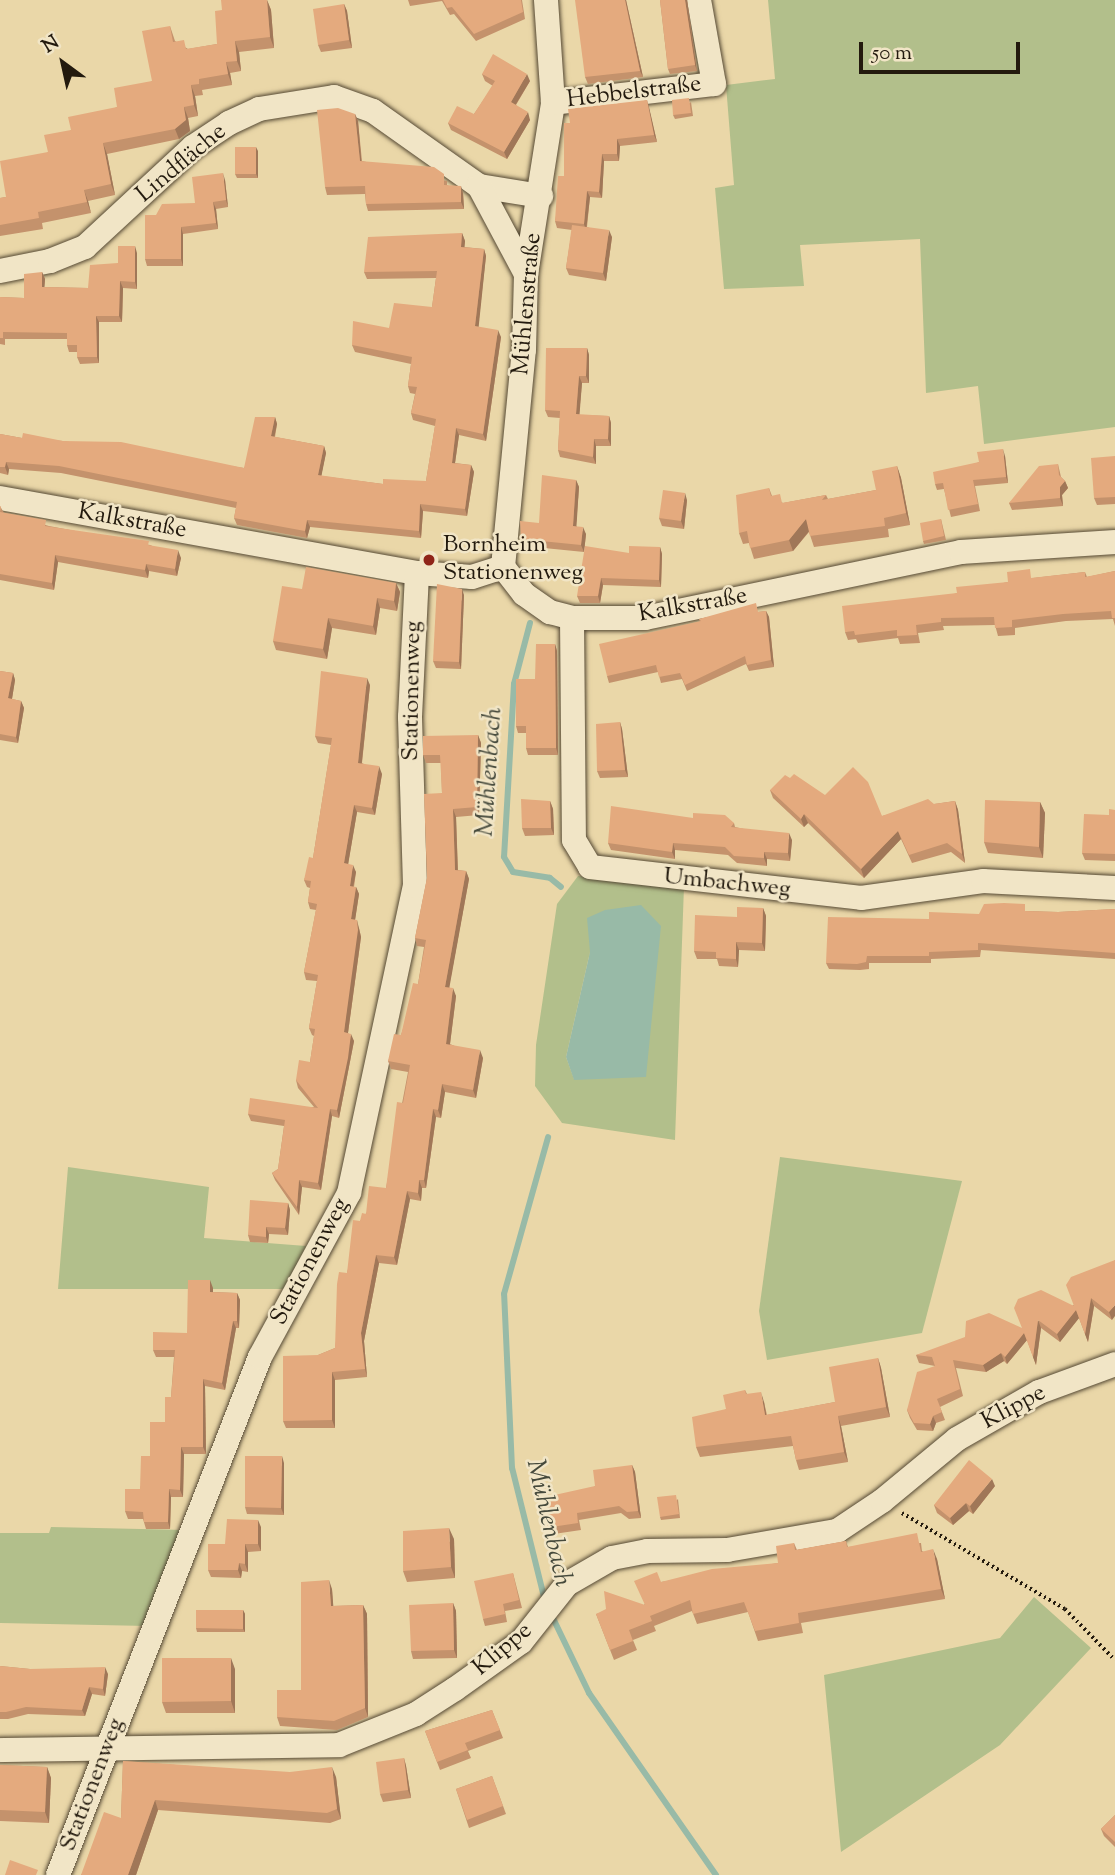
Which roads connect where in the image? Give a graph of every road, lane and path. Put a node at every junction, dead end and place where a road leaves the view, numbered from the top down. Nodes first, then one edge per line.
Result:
1 (546, 0) edge
2 (699, 0) edge
3 (553, 103) junction
4 (479, 186) junction
5 (541, 196) junction
6 (0, 271) edge
7 (526, 274) junction
8 (0, 498) edge
9 (1115, 542) edge
10 (503, 566) junction
11 (417, 573) junction
12 (572, 618) junction
13 (1115, 888) edge
14 (1115, 1364) edge
15 (882, 1501) junction
16 (1115, 1660) edge
17 (108, 1746) junction
18 (0, 1750) edge
19 (58, 1875) edge

1 - 3 street, Mühlenstraße
2 - 3 street, Hebbelstraße
3 - 5 street, Mühlenstraße
4 - 5 street, Lindfläche
4 - 6 street, Lindfläche
4 - 7 street, Lindfläche
5 - 7 street, Mühlenstraße
7 - 10 street, Mühlenstraße
8 - 11 street, Kalkstraße
9 - 12 street, Kalkstraße
10 - 11 street, Kalkstraße
10 - 12 street, Kalkstraße
11 - 17 street, Stationenweg
12 - 13 street, Umbachweg
14 - 15 street, Klippe
15 - 16 path
15 - 17 street, Klippe
17 - 18 street, Klippe
17 - 19 street, Stationenweg

